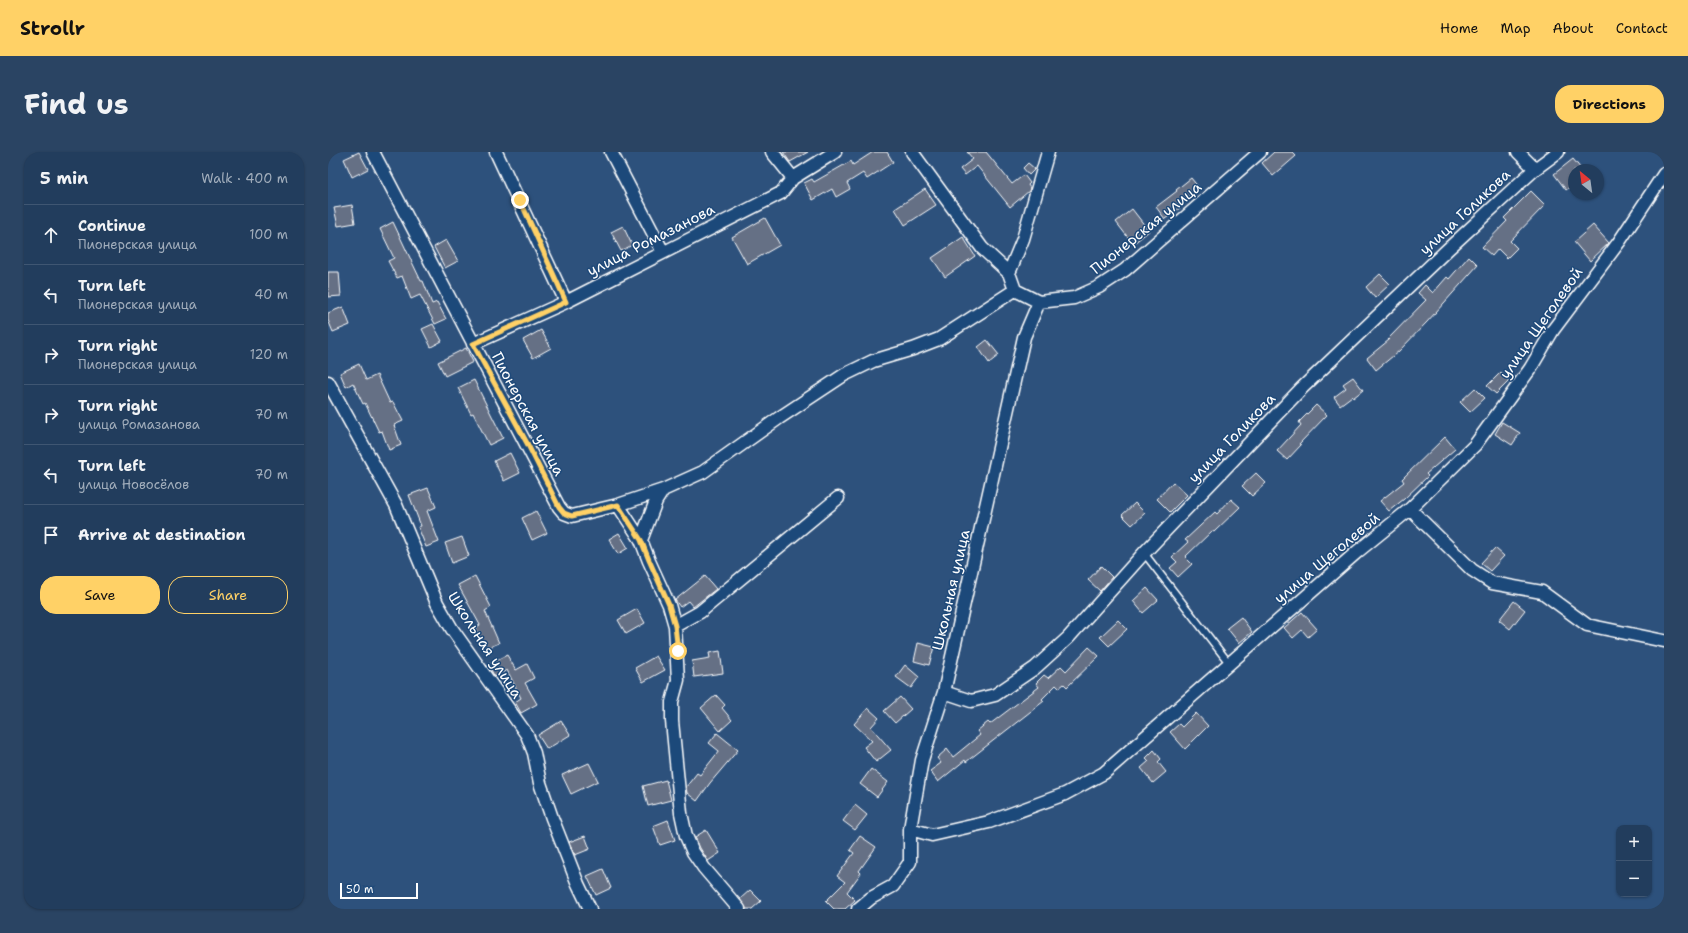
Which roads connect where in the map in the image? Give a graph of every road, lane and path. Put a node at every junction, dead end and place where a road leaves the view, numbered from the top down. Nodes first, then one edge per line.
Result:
1 (373, 152) edge
2 (496, 152) edge
3 (611, 152) edge
4 (772, 152) edge
5 (835, 152) edge
6 (912, 152) edge
7 (1048, 152) edge
8 (1260, 152) edge
9 (1518, 152) edge
10 (1558, 152) edge
11 (1535, 169) junction
12 (1664, 174) edge
13 (792, 178) junction
14 (663, 252) junction
15 (1009, 273) junction
16 (1015, 290) junction
17 (566, 302) junction
18 (1039, 302) junction
19 (473, 344) junction
20 (328, 382) edge
21 (663, 490) junction
22 (838, 498) dead end
23 (618, 505) junction
24 (1410, 509) junction
25 (641, 540) junction
26 (1144, 553) junction
27 (675, 626) junction
28 (1664, 641) edge
29 (1229, 663) junction
30 (944, 692) junction
31 (910, 829) junction
32 (590, 909) edge
33 (739, 909) edge
34 (858, 909) edge

1 - 19 street, Пионерская улица
2 - 17 street
3 - 14 street
4 - 13 street
5 - 13 street, улица Ромазанова
6 - 15 street
7 - 15 street
8 - 18 street, Пионерская улица
9 - 11 street
10 - 11 street, улица Голикова
11 - 26 street, улица Голикова
12 - 24 street, улица Щеголевой
13 - 14 street, улица Ромазанова
14 - 17 street, улица Ромазанова
15 - 16 street
16 - 18 street
16 - 21 street, Пионерская улица
17 - 19 street, улица Ромазанова
18 - 30 street, Школьная улица
19 - 23 street, Пионерская улица
20 - 32 street, Школьная улица
21 - 23 street, Пионерская улица
21 - 25 street
22 - 27 street
23 - 25 street
24 - 28 street
24 - 29 street, улица Щеголевой
25 - 27 street
26 - 29 lane
26 - 30 street, улица Голикова
27 - 33 street
29 - 31 street, улица Щеголевой
30 - 31 street, Школьная улица
31 - 34 street, Школьная улица

